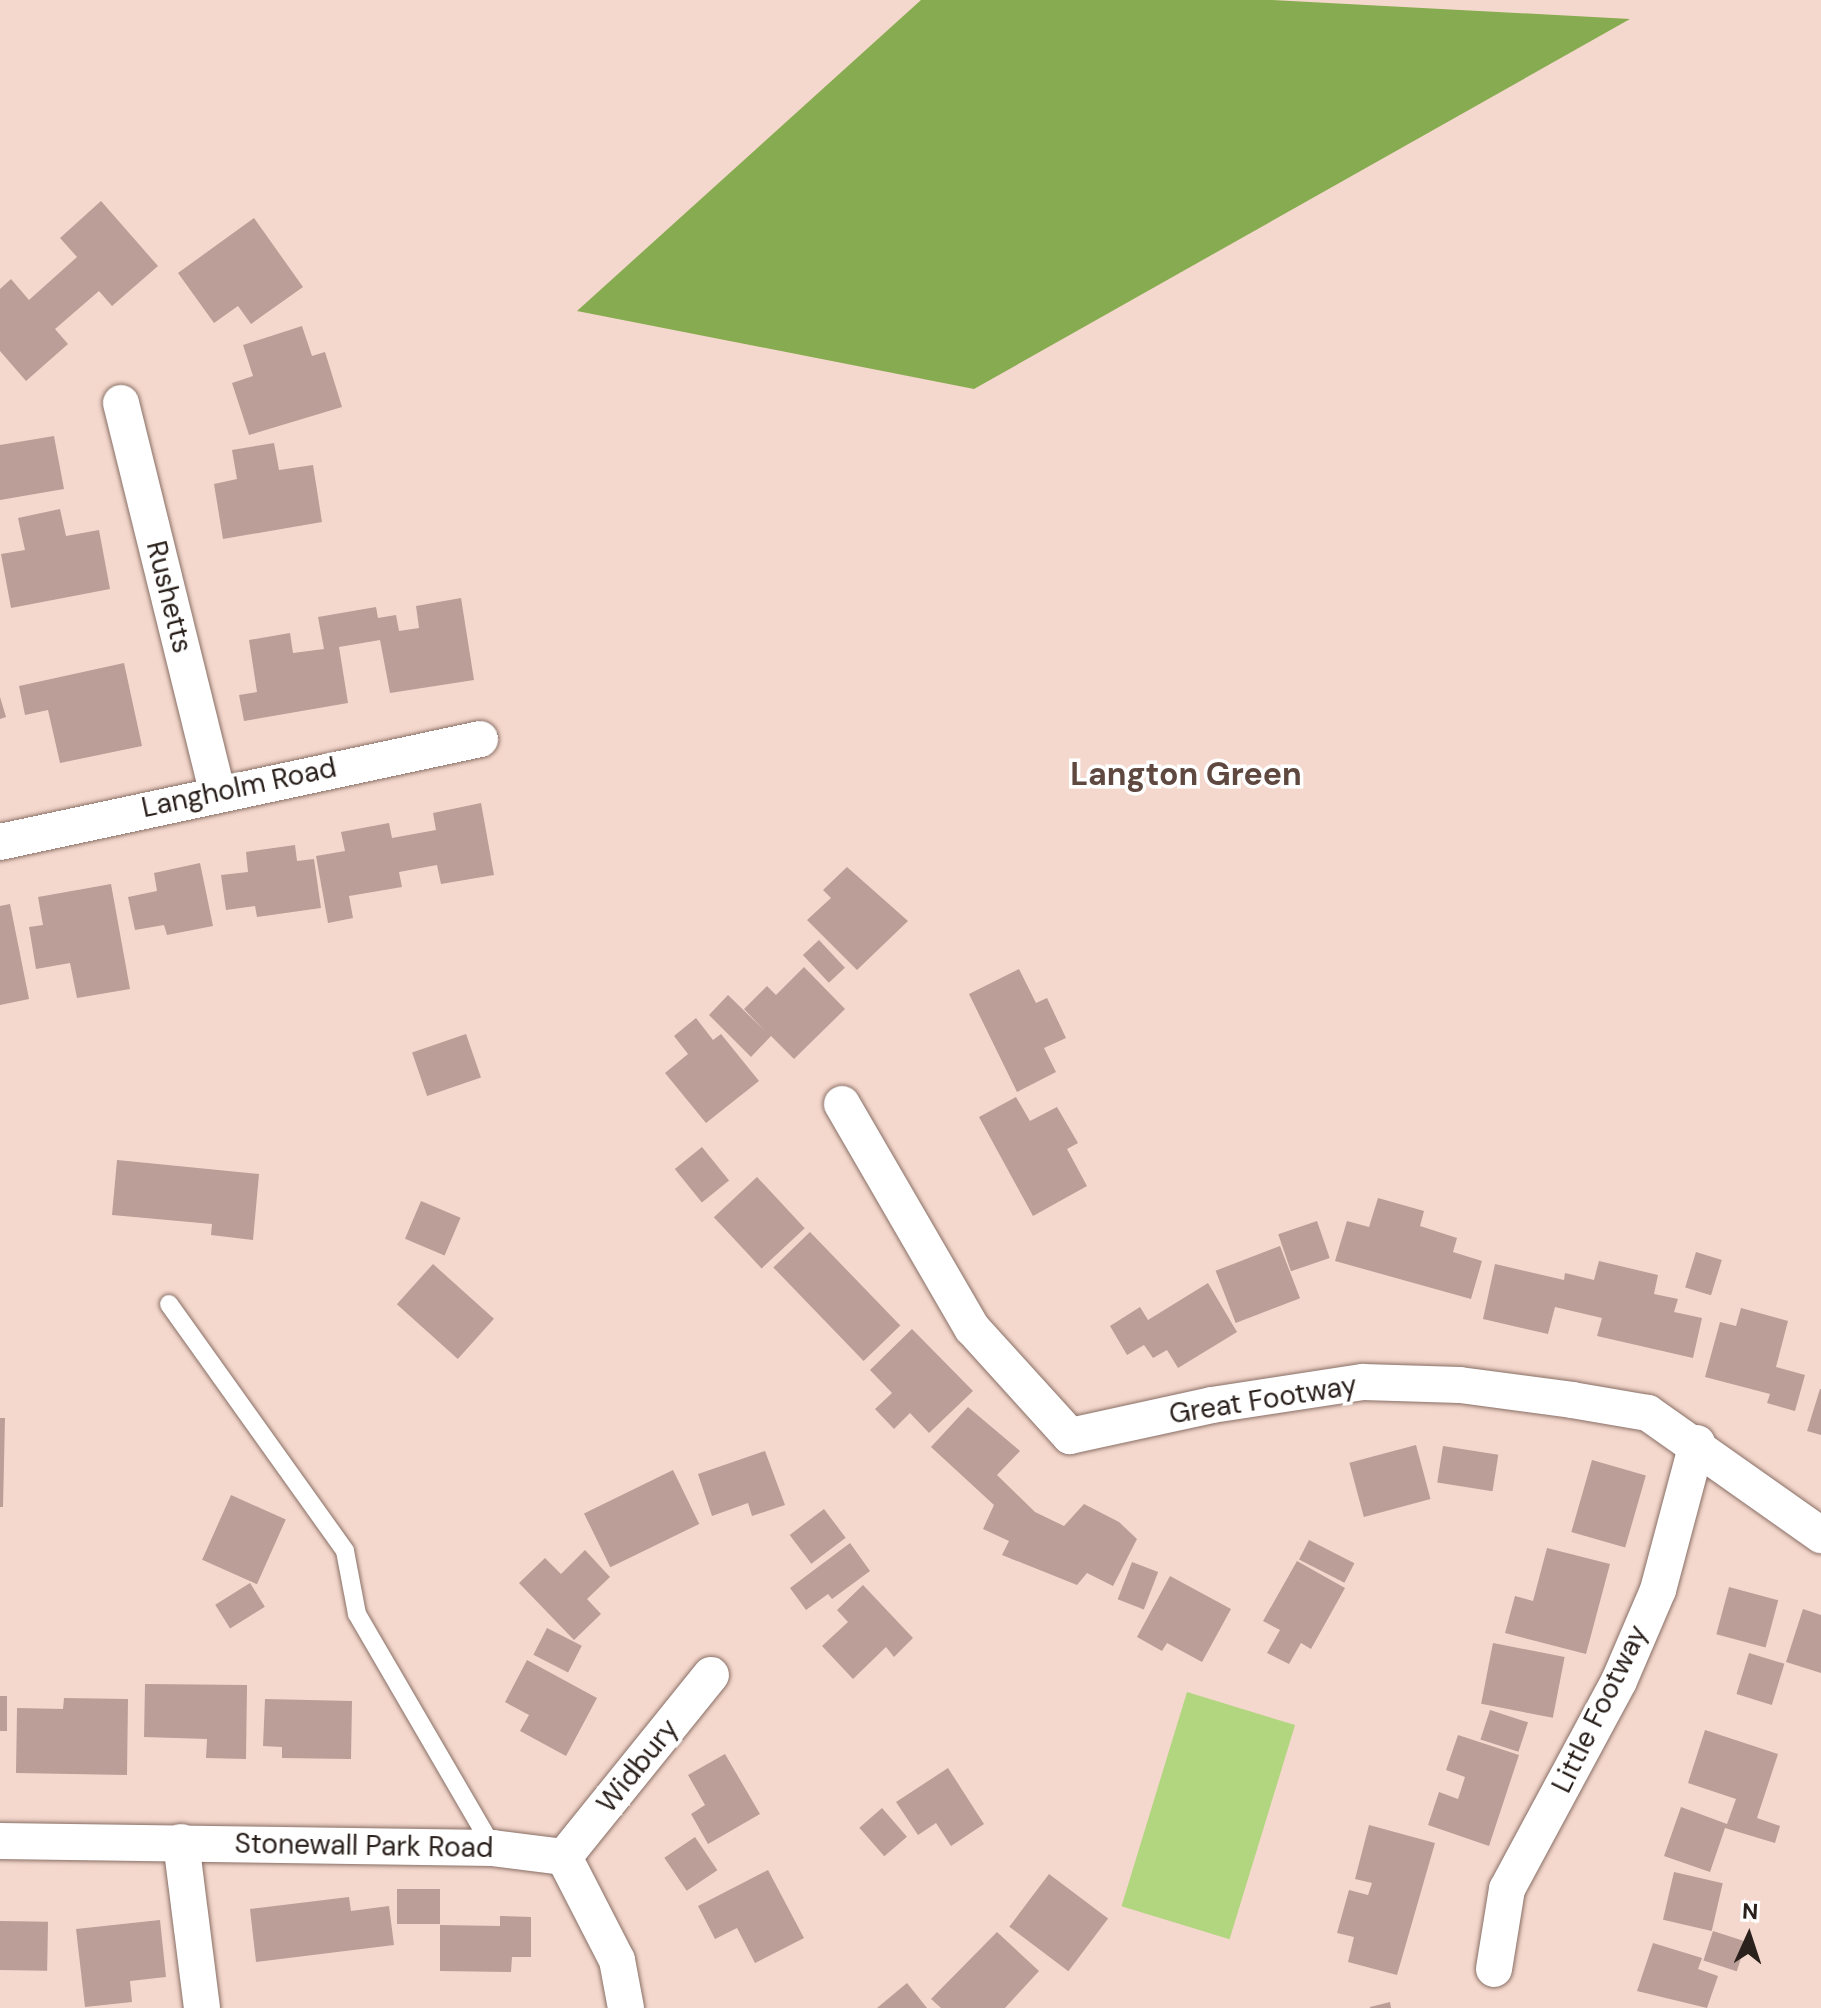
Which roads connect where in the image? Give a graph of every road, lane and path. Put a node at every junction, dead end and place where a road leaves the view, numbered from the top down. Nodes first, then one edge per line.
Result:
1 (121, 403) dead end
2 (480, 739) dead end
3 (217, 791) junction
4 (0, 842) edge
5 (842, 1104) dead end
6 (169, 1304) dead end
7 (1697, 1443) junction
8 (1821, 1535) edge
9 (711, 1675) dead end
10 (0, 1841) edge
11 (181, 1842) junction
12 (493, 1848) junction
13 (564, 1857) junction
14 (1494, 1969) dead end
15 (202, 2008) edge
16 (626, 2008) edge

1 - 3 street, Rushetts
2 - 3 street, Langholm Road
3 - 4 street, Langholm Road
5 - 7 street, Great Footway
6 - 12 lane
7 - 8 street, Great Footway
7 - 14 street, Little Footway
9 - 13 street, Widbury
10 - 11 street, Stonewall Park Road
11 - 12 street, Stonewall Park Road
11 - 15 street
12 - 13 street, Stonewall Park Road
13 - 16 street

